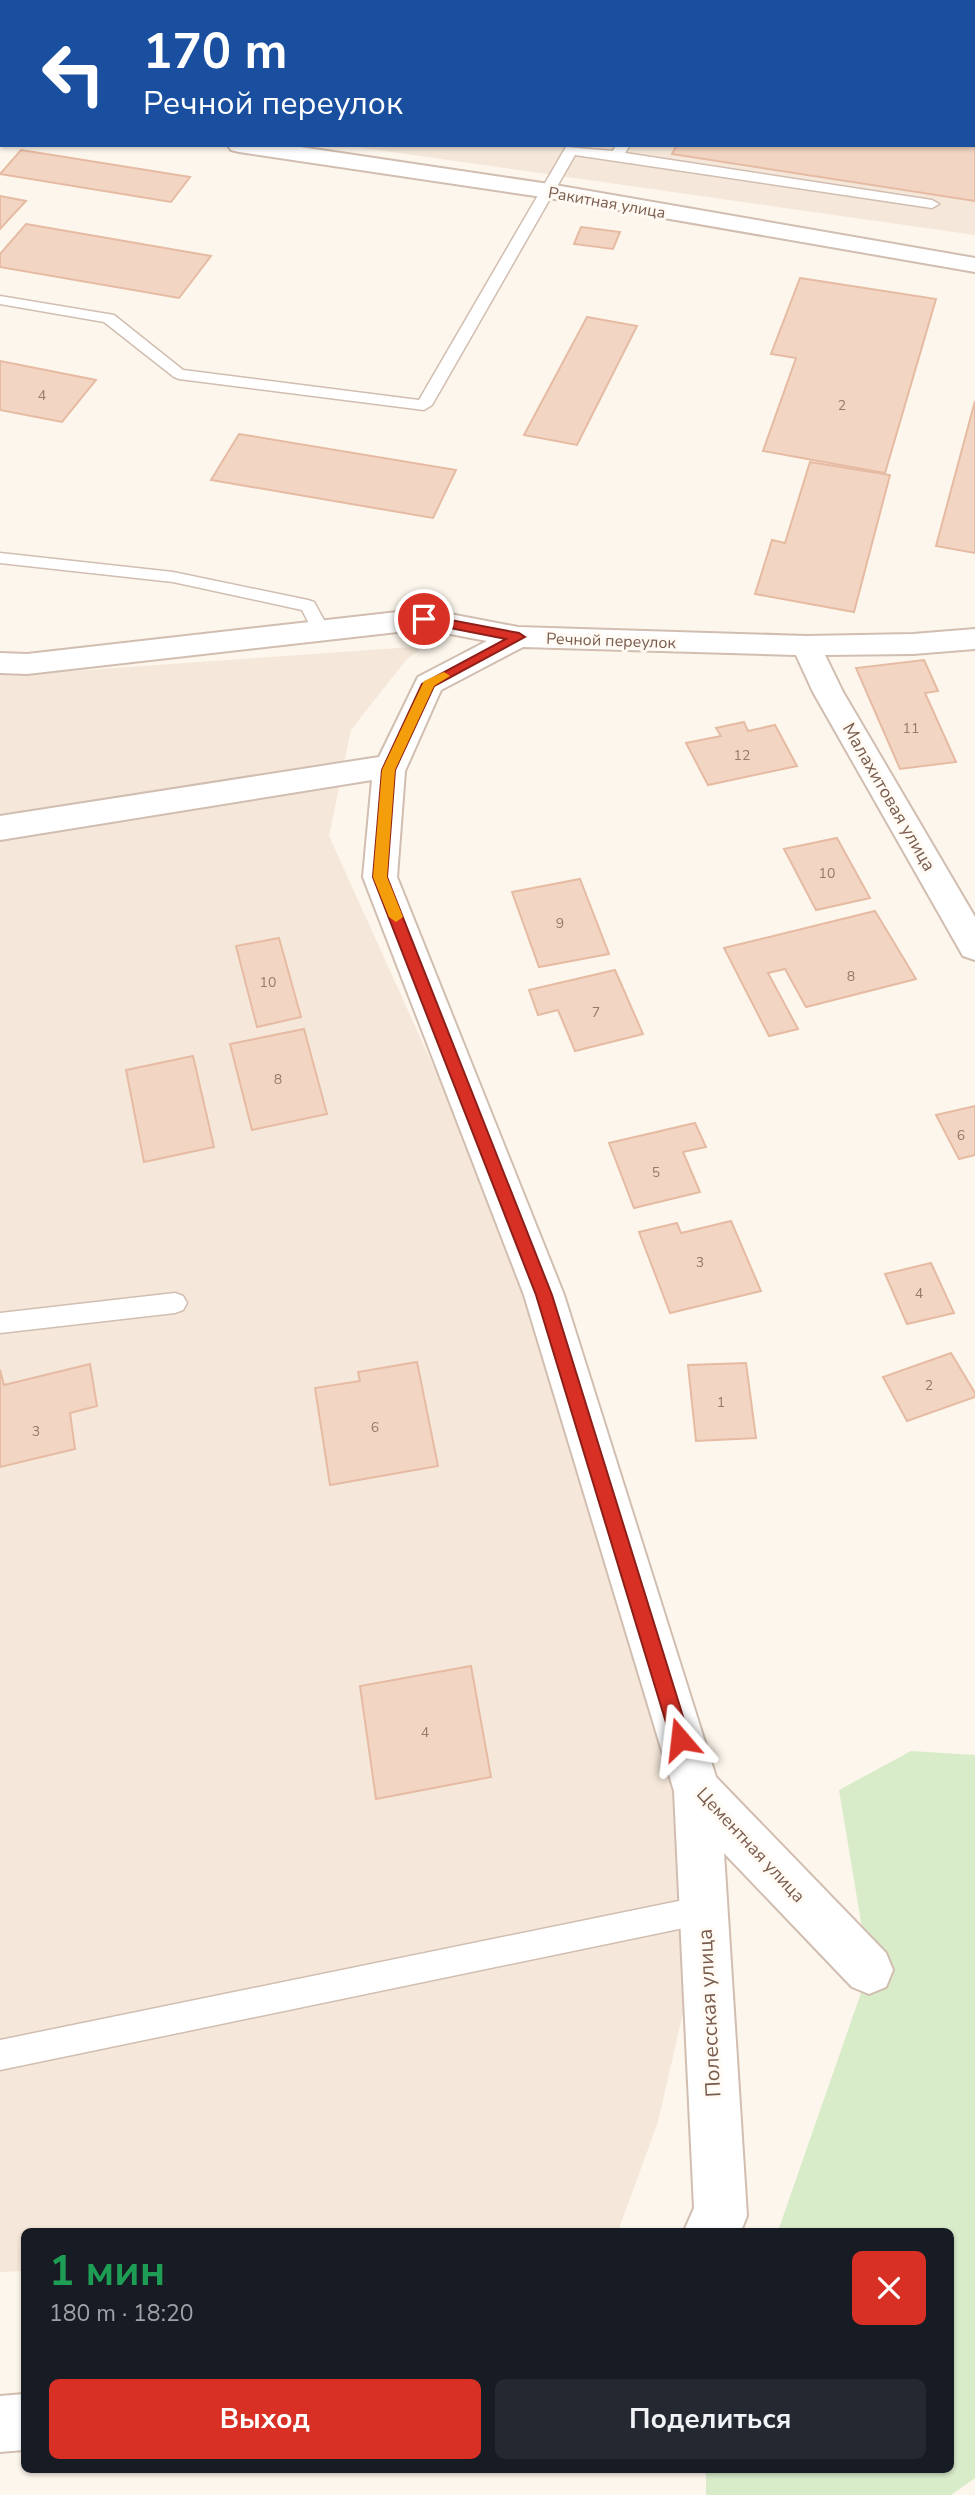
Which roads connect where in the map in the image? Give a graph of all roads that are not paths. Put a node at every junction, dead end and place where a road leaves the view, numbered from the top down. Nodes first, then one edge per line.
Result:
1 (252, 147) edge
2 (620, 151) edge
3 (549, 191) junction
4 (932, 204) dead end
5 (975, 265) edge
6 (0, 300) edge
7 (0, 558) edge
8 (321, 631) junction
9 (519, 637) junction
10 (975, 639) edge
11 (806, 646) junction
12 (0, 663) edge
13 (392, 766) junction
14 (0, 828) edge
15 (975, 947) edge
16 (175, 1303) dead end
17 (0, 1323) edge
18 (696, 1791) junction
19 (703, 1910) junction
20 (869, 1970) dead end
21 (0, 2054) edge
22 (712, 2228) edge
23 (21, 2422) edge
24 (0, 2424) edge

1 - 3 street, Ракитная улица
2 - 3 lane
2 - 4 lane
3 - 5 street, Ракитная улица
3 - 6 lane
7 - 8 lane
8 - 9 street, Речной переулок
8 - 12 street, Речной переулок
9 - 11 street, Речной переулок
9 - 13 street, Цементная улица
10 - 11 street, Речной переулок
11 - 15 street, Малахитовая улица
13 - 14 street
13 - 18 street, Цементная улица
16 - 17 lane
18 - 19 street, Полесская улица
18 - 20 street, Цементная улица
19 - 21 lane
19 - 22 street, Полесская улица
23 - 24 street

